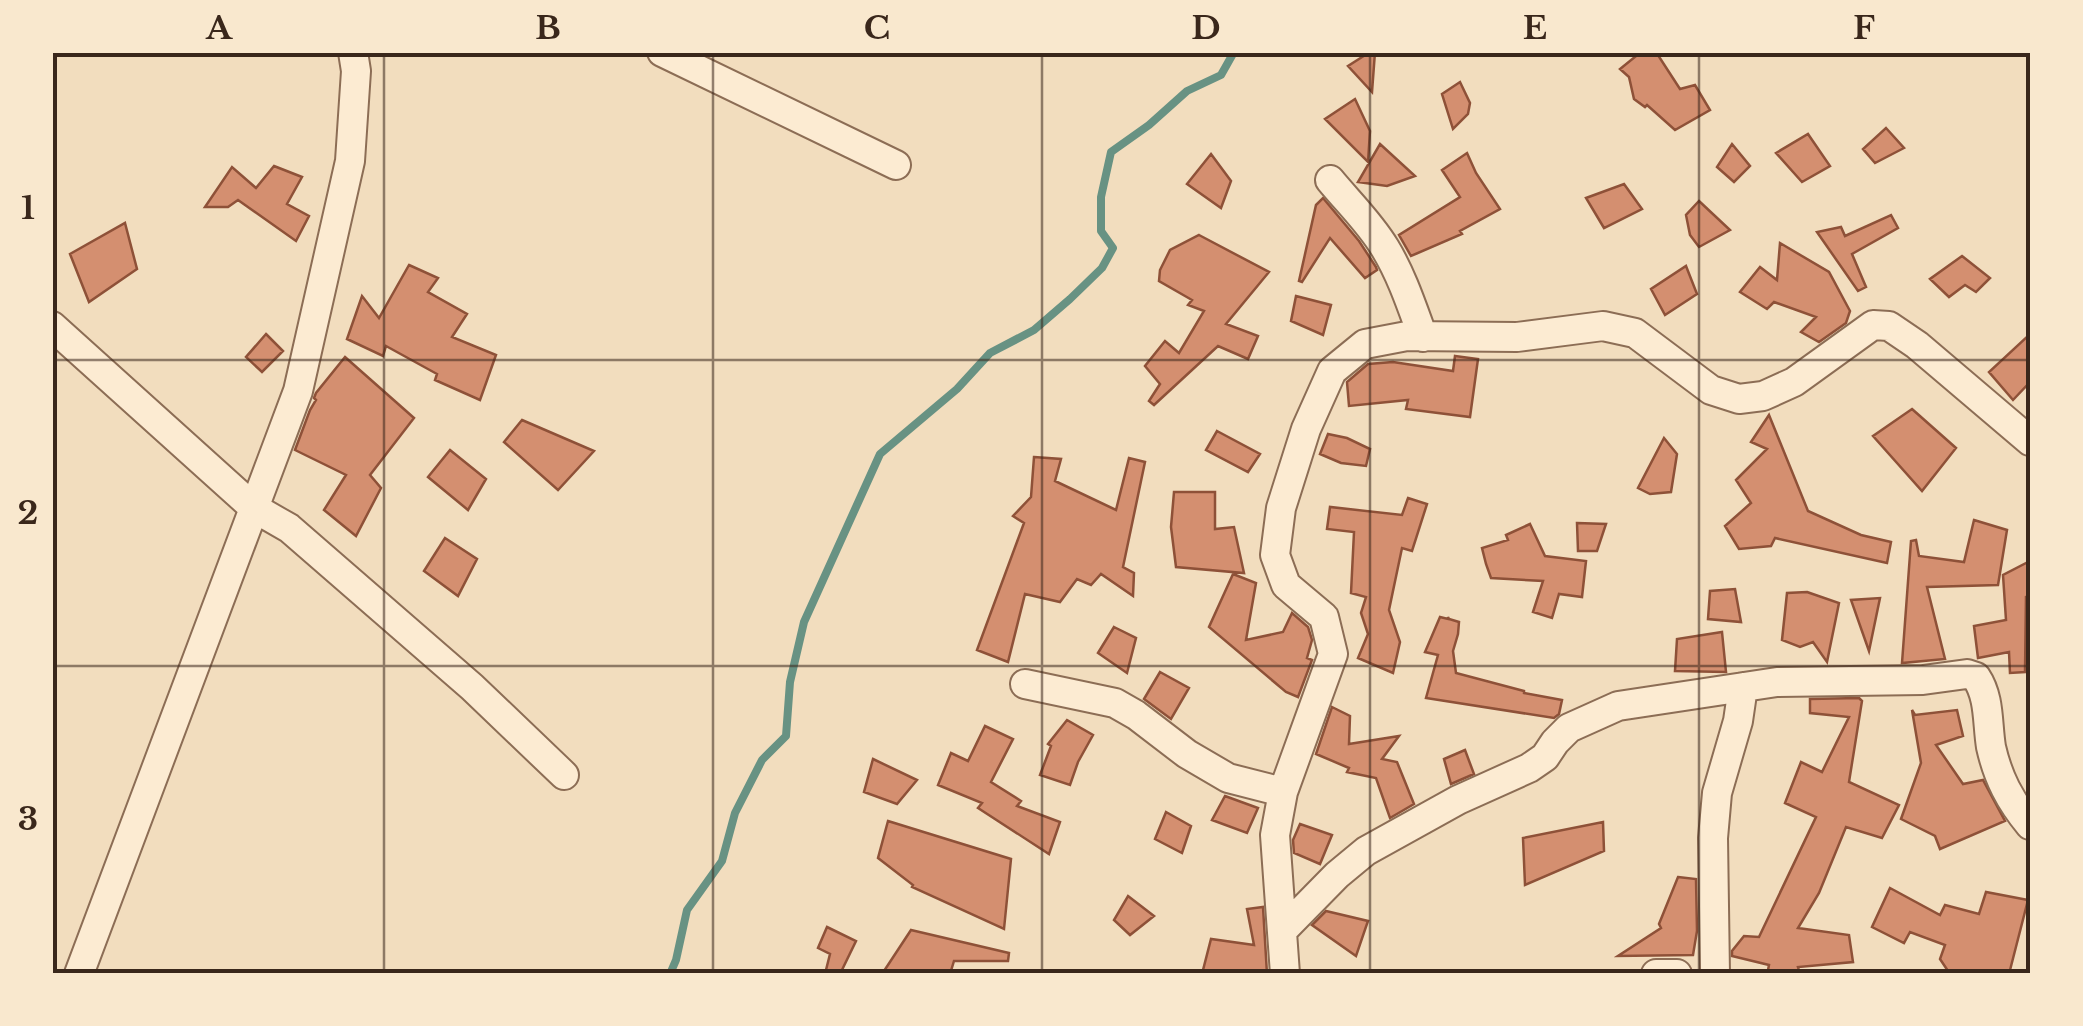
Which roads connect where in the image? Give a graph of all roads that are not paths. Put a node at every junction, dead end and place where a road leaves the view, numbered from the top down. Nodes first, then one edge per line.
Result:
1 (353, 52) edge
2 (662, 52) edge
3 (896, 166) dead end
4 (1330, 180) dead end
5 (52, 326) edge
6 (1423, 337) junction
7 (2030, 442) edge
8 (254, 508) junction
9 (1025, 684) dead end
10 (1743, 687) junction
11 (564, 775) dead end
12 (1283, 792) junction
13 (2030, 825) edge
14 (1283, 930) junction
15 (79, 974) edge
16 (1284, 974) edge
17 (1656, 974) edge
18 (1677, 974) edge
19 (1716, 974) edge

1 - 8 street
2 - 3 street
4 - 6 street
5 - 8 street
6 - 7 street
6 - 12 street
8 - 11 street
8 - 15 street
9 - 12 street
10 - 13 street
10 - 14 street
10 - 19 street
12 - 14 street
14 - 16 street
17 - 18 street

